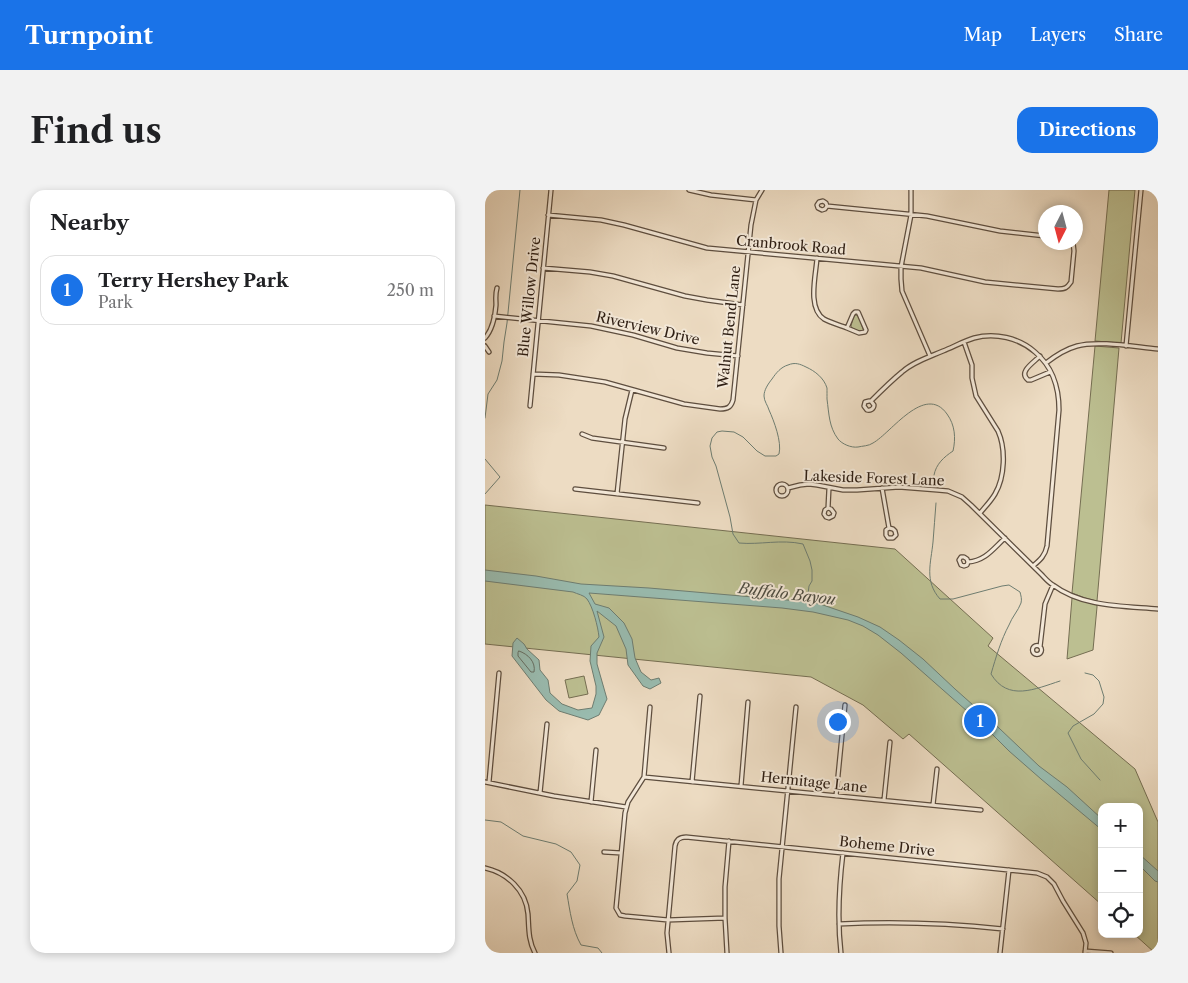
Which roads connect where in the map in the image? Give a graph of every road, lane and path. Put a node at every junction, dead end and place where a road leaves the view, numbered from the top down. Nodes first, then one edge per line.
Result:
1 (551, 190) edge
2 (689, 190) edge
3 (762, 190) edge
4 (911, 190) edge
5 (1141, 190) edge
6 (756, 200) junction
7 (827, 206) dead end
8 (548, 215) junction
9 (911, 215) junction
10 (1038, 235) edge
11 (1074, 250) edge
12 (748, 252) junction
13 (817, 258) junction
14 (901, 267) junction
15 (543, 268) junction
16 (497, 288) dead end
17 (743, 305) junction
18 (494, 316) junction
19 (538, 321) junction
20 (847, 328) junction
21 (485, 338) edge
22 (964, 342) junction
23 (485, 346) edge
24 (1126, 346) junction
25 (1158, 348) edge
26 (489, 352) dead end
27 (738, 356) junction
28 (930, 356) junction
29 (1040, 356) junction
30 (1046, 363) junction
31 (1051, 371) junction
32 (533, 374) junction
33 (632, 390) junction
34 (871, 402) dead end
35 (530, 406) dead end
36 (582, 434) dead end
37 (623, 442) junction
38 (665, 448) dead end
39 (787, 488) junction
40 (829, 488) junction
41 (882, 488) junction
42 (575, 489) dead end
43 (617, 494) junction
44 (698, 503) dead end
45 (828, 508) dead end
46 (980, 513) junction
47 (889, 528) dead end
48 (1005, 538) junction
49 (968, 562) dead end
50 (1033, 566) junction
51 (1053, 585) junction
52 (1158, 609) edge
53 (1040, 646) dead end
54 (499, 673) dead end
55 (700, 696) dead end
56 (748, 702) dead end
57 (796, 706) dead end
58 (845, 706) dead end
59 (650, 707) dead end
60 (547, 724) dead end
61 (890, 742) dead end
62 (596, 750) dead end
63 (937, 770) dead end
64 (644, 777) junction
65 (487, 782) edge
66 (692, 782) junction
67 (741, 786) junction
68 (788, 791) junction
69 (540, 793) junction
70 (836, 796) junction
71 (884, 800) junction
72 (591, 802) junction
73 (933, 805) junction
74 (626, 807) junction
75 (981, 810) dead end
76 (729, 841) junction
77 (782, 847) junction
78 (604, 852) dead end
79 (621, 853) junction
80 (843, 853) junction
81 (485, 868) edge
82 (1009, 870) junction
83 (725, 918) junction
84 (668, 920) junction
85 (839, 924) junction
86 (1003, 929) junction
87 (1085, 952) edge
88 (535, 953) edge
89 (669, 953) edge
90 (727, 953) edge
91 (781, 953) edge
92 (841, 953) edge
93 (1000, 953) edge
94 (1111, 953) edge

1 - 8 street, Blue Willow Drive
2 - 6 street
3 - 6 street, Walnut Bend Lane
4 - 9 street
5 - 24 street
6 - 12 street, Walnut Bend Lane
7 - 9 street
8 - 12 street, Cranbrook Road
8 - 15 street, Blue Willow Drive
9 - 10 street
9 - 14 street
11 - 14 street, Cranbrook Road
12 - 13 street, Cranbrook Road
12 - 17 street, Walnut Bend Lane
13 - 14 street, Cranbrook Road
13 - 20 street
14 - 28 street
15 - 17 street
15 - 19 street, Blue Willow Drive
16 - 18 street
17 - 27 street, Walnut Bend Lane
18 - 19 street, Riverview Drive
18 - 21 street
19 - 27 street, Riverview Drive
19 - 32 street, Blue Willow Drive
20 - 20 street
22 - 28 street
22 - 29 street
22 - 46 street
23 - 26 street
24 - 25 street
24 - 30 street
27 - 33 street, Walnut Bend Lane
28 - 34 street
29 - 30 street
29 - 31 street
30 - 31 street
31 - 50 street
32 - 33 street
32 - 35 street, Blue Willow Drive
33 - 37 street
36 - 37 street
37 - 38 street
37 - 43 street
39 - 39 street, Lakeside Forest Lane
39 - 40 street, Lakeside Forest Lane
40 - 41 street, Lakeside Forest Lane
40 - 45 street
41 - 46 street, Lakeside Forest Lane
41 - 47 street
42 - 43 street
43 - 44 street
46 - 48 street, Lakeside Forest Lane
48 - 49 street
48 - 50 street, Lakeside Forest Lane
50 - 51 street, Lakeside Forest Lane
51 - 52 street, Lakeside Forest Lane
51 - 53 street
54 - 65 street
55 - 66 street
56 - 67 street
57 - 68 street
58 - 70 street
59 - 64 street
60 - 69 street
61 - 71 street
62 - 72 street
63 - 73 street
64 - 66 street, Hermitage Lane
64 - 74 street
65 - 69 street
66 - 67 street, Hermitage Lane
67 - 68 street, Hermitage Lane
68 - 70 street, Hermitage Lane
68 - 77 street
69 - 72 street
70 - 71 street, Hermitage Lane
71 - 73 street, Hermitage Lane
72 - 74 street
73 - 75 street, Hermitage Lane
74 - 79 street
76 - 77 street, Boheme Drive
76 - 83 street
76 - 84 street, Boheme Drive
77 - 80 street, Boheme Drive
77 - 91 street
78 - 79 street
79 - 84 street
80 - 82 street, Boheme Drive
80 - 85 street
81 - 88 street
82 - 86 street
82 - 87 street, Boheme Drive
83 - 84 street
83 - 90 street
84 - 89 street
85 - 86 street
85 - 92 street
86 - 93 street
87 - 94 street

